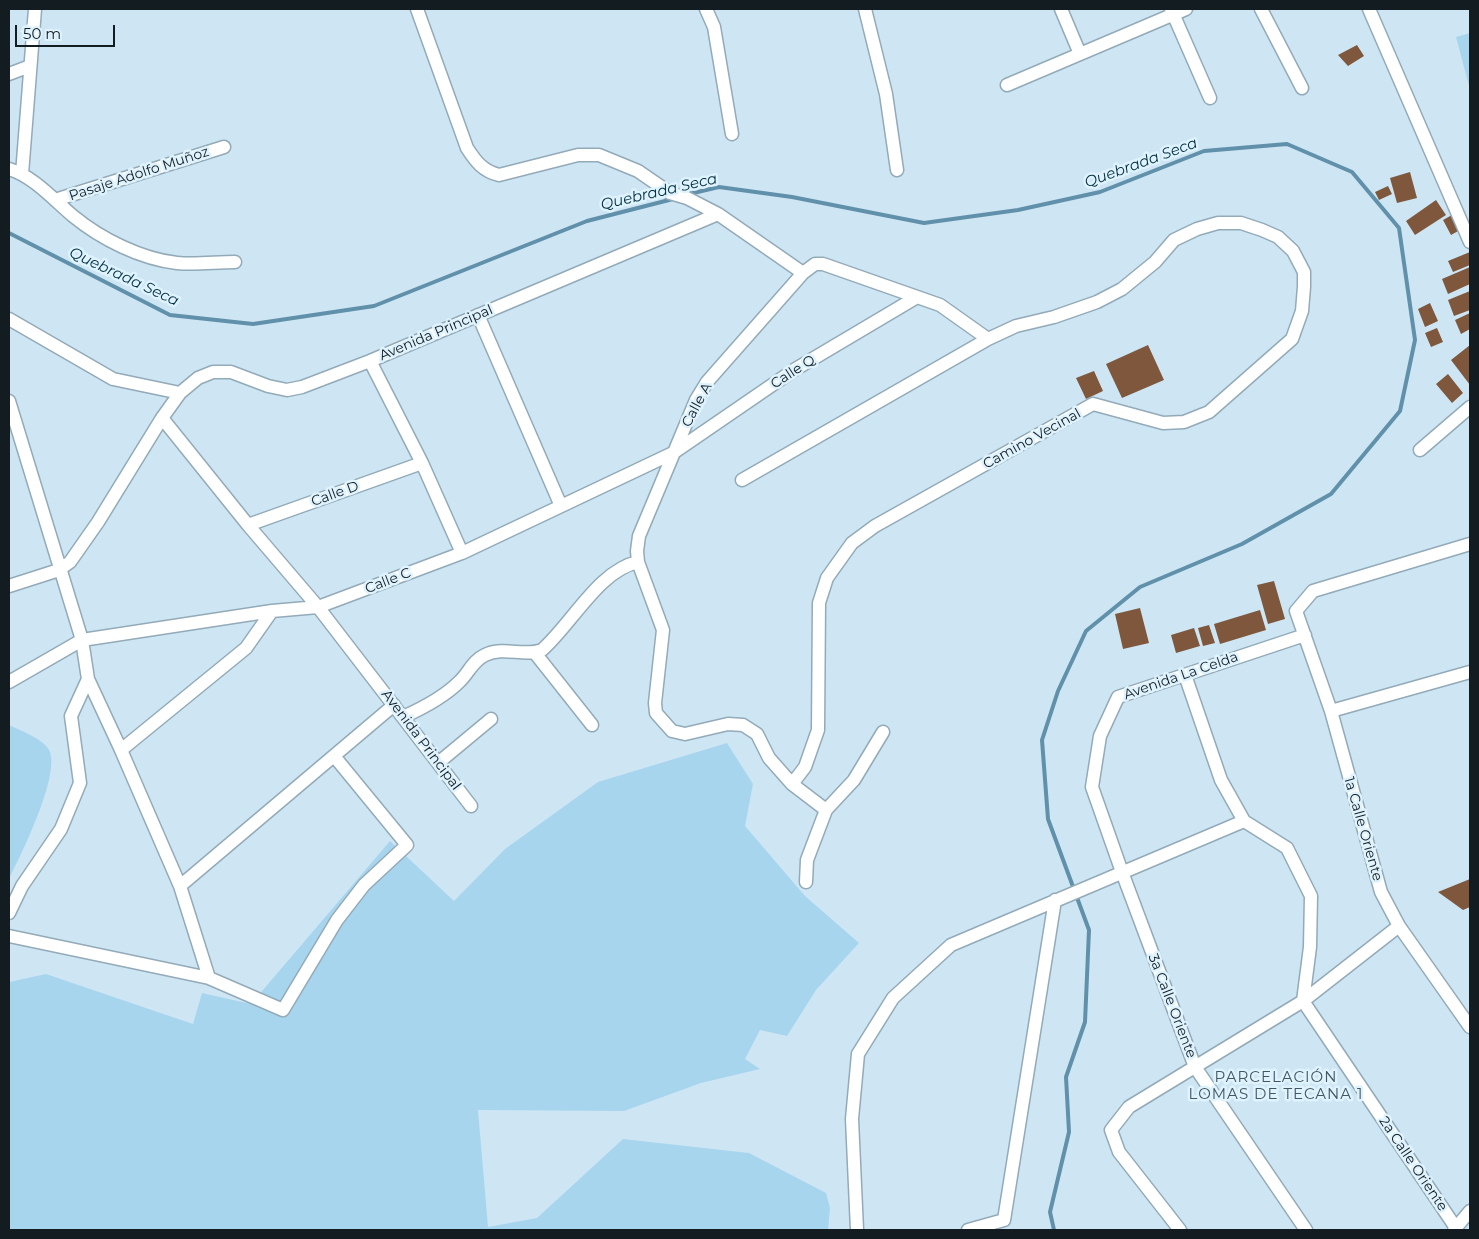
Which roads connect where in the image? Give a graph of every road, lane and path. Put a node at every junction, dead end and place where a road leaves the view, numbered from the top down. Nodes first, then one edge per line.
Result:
1 (35, 9) edge
2 (417, 9) edge
3 (706, 9) edge
4 (865, 9) edge
5 (1060, 9) edge
6 (1260, 9) edge
7 (1369, 9) edge
8 (1177, 10) edge
9 (1080, 54) junction
10 (30, 66) junction
11 (9, 74) edge
12 (1007, 85) dead end
13 (1302, 88) dead end
14 (1210, 98) dead end
15 (732, 134) dead end
16 (224, 147) dead end
17 (9, 169) edge
18 (897, 170) dead end
19 (22, 174) junction
20 (55, 200) junction
21 (718, 214) junction
22 (1470, 242) edge
23 (235, 262) dead end
24 (803, 273) junction
25 (917, 297) junction
26 (478, 315) junction
27 (9, 319) edge
28 (988, 339) junction
29 (370, 361) junction
30 (180, 393) junction
31 (9, 401) edge
32 (1470, 407) edge
33 (162, 418) junction
34 (1420, 450) dead end
35 (673, 453) junction
36 (422, 463) junction
37 (742, 480) dead end
38 (562, 506) junction
39 (248, 525) junction
40 (1470, 544) edge
41 (462, 553) junction
42 (638, 562) junction
43 (59, 570) junction
44 (9, 586) edge
45 (318, 607) junction
46 (272, 611) junction
47 (1305, 635) junction
48 (82, 640) junction
49 (535, 653) junction
50 (1470, 672) edge
51 (1185, 675) junction
52 (88, 679) junction
53 (9, 682) edge
54 (394, 705) junction
55 (1331, 711) junction
56 (403, 717) junction
57 (491, 719) dead end
58 (592, 725) dead end
59 (883, 732) dead end
60 (121, 750) junction
61 (334, 756) junction
62 (438, 763) junction
63 (792, 784) junction
64 (471, 806) dead end
65 (826, 810) junction
66 (1244, 820) junction
67 (1122, 872) junction
68 (806, 882) dead end
69 (180, 886) junction
70 (1055, 900) junction
71 (9, 913) edge
72 (1399, 926) junction
73 (9, 936) edge
74 (209, 978) junction
75 (1303, 1001) junction
76 (1470, 1027) edge
77 (1194, 1067) junction
78 (1470, 1211) edge
79 (1455, 1229) edge
80 (857, 1230) edge
81 (968, 1230) edge
82 (1180, 1230) edge
83 (1306, 1230) edge

1 - 10 street
2 - 21 street
3 - 15 street
4 - 18 street
5 - 9 street
6 - 13 street
7 - 22 street
8 - 9 street
8 - 14 street
9 - 12 street
10 - 11 street
10 - 19 street
16 - 20 street, Pasaje Adolfo Muñoz
17 - 19 street
19 - 20 street
20 - 23 street
21 - 24 street
21 - 26 street, Avenida Principal
24 - 25 street
24 - 35 street, Calle A
25 - 28 street
25 - 35 street, Calle Q
26 - 29 street, Avenida Principal
26 - 38 street
27 - 30 street
28 - 37 street, Camino Vecinal
28 - 63 street, Camino Vecinal
29 - 30 street, Avenida Principal
29 - 36 street
30 - 33 street, Avenida Principal
31 - 43 street
32 - 34 street
33 - 39 street, Avenida Principal
33 - 43 street, Avenida Principal
35 - 38 street, Calle C
35 - 42 street, Calle A
36 - 39 street, Calle D
36 - 41 street
38 - 41 street, Calle C
39 - 45 street, Avenida Principal
40 - 47 street, 1a Calle Oriente
41 - 45 street, Calle C
42 - 49 street
42 - 63 street
43 - 44 street, Avenida Principal
43 - 48 street
45 - 46 street, Calle C
45 - 54 street, Avenida Principal
46 - 48 street, Calle C
46 - 60 street
47 - 51 street, Avenida La Celda
47 - 55 street, 1a Calle Oriente
48 - 52 street
48 - 53 street
49 - 56 street
49 - 58 street
50 - 55 street
51 - 66 street
51 - 67 street, Avenida La Celda
52 - 60 street
52 - 71 street
54 - 56 street, Avenida Principal
54 - 61 street
55 - 72 street, 1a Calle Oriente
56 - 62 street, Avenida Principal
57 - 62 street
59 - 65 street
60 - 69 street
61 - 69 street
61 - 74 street
62 - 64 street, Avenida Principal
63 - 65 street
65 - 68 street
66 - 67 street
66 - 75 street
67 - 70 street
67 - 77 street, 3a Calle Oriente
69 - 74 street
70 - 80 street
70 - 81 street
72 - 75 street
72 - 76 street, 1a Calle Oriente
73 - 74 street
75 - 77 street
75 - 79 street, 2a Calle Oriente
77 - 82 street
77 - 83 street, 3a Calle Oriente
78 - 79 street

